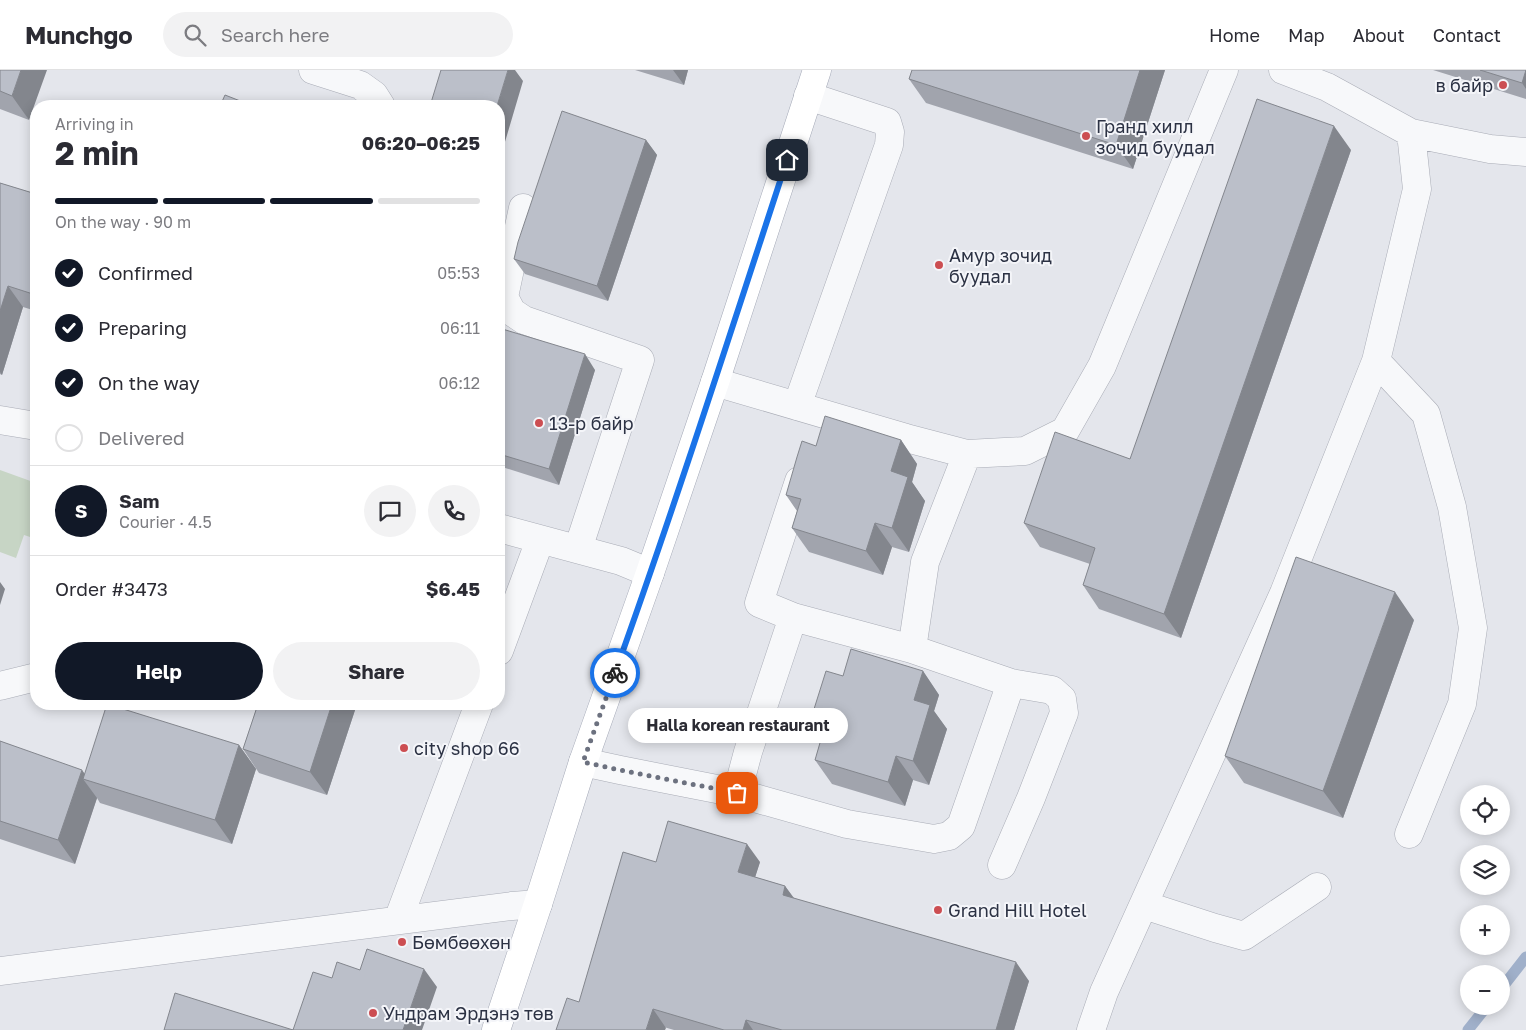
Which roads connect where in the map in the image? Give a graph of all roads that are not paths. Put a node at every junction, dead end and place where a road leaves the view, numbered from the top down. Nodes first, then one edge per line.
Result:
1 (313, 70) edge
2 (817, 70) edge
3 (1224, 70) edge
4 (1283, 70) edge
5 (808, 96) junction
6 (377, 100) edge
7 (1411, 134) junction
8 (1526, 152) edge
9 (522, 208) dead end
10 (505, 292) edge
11 (505, 299) edge
12 (1376, 362) junction
13 (715, 382) junction
14 (797, 406) junction
15 (0, 420) edge
16 (30, 425) edge
17 (967, 454) junction
18 (799, 481) edge
19 (505, 530) edge
20 (540, 540) junction
21 (578, 549) junction
22 (650, 574) junction
23 (793, 617) junction
24 (505, 635) edge
25 (912, 649) junction
26 (30, 678) edge
27 (1011, 683) junction
28 (0, 686) edge
29 (477, 710) edge
30 (583, 762) junction
31 (737, 793) junction
32 (1409, 834) dead end
33 (1002, 864) dead end
34 (1317, 886) dead end
35 (538, 904) junction
36 (1144, 904) junction
37 (398, 920) junction
38 (0, 971) edge
39 (496, 1030) edge
40 (1091, 1030) edge

1 - 6 street
2 - 5 main road
3 - 17 street
4 - 7 street
5 - 13 main road
5 - 14 street
7 - 8 street
7 - 12 street
9 - 10 street
11 - 21 street
12 - 32 street
12 - 36 street
13 - 14 street
13 - 22 main road
14 - 17 street
15 - 16 street
17 - 25 street
18 - 23 street
19 - 20 street
20 - 21 street
20 - 24 street
21 - 22 street
22 - 30 main road
23 - 25 street
23 - 31 street
25 - 27 street
26 - 28 street
27 - 31 street
27 - 33 street
29 - 37 street
30 - 31 street
30 - 35 main road
34 - 36 street
35 - 37 street
35 - 39 main road
36 - 40 street
37 - 38 street

